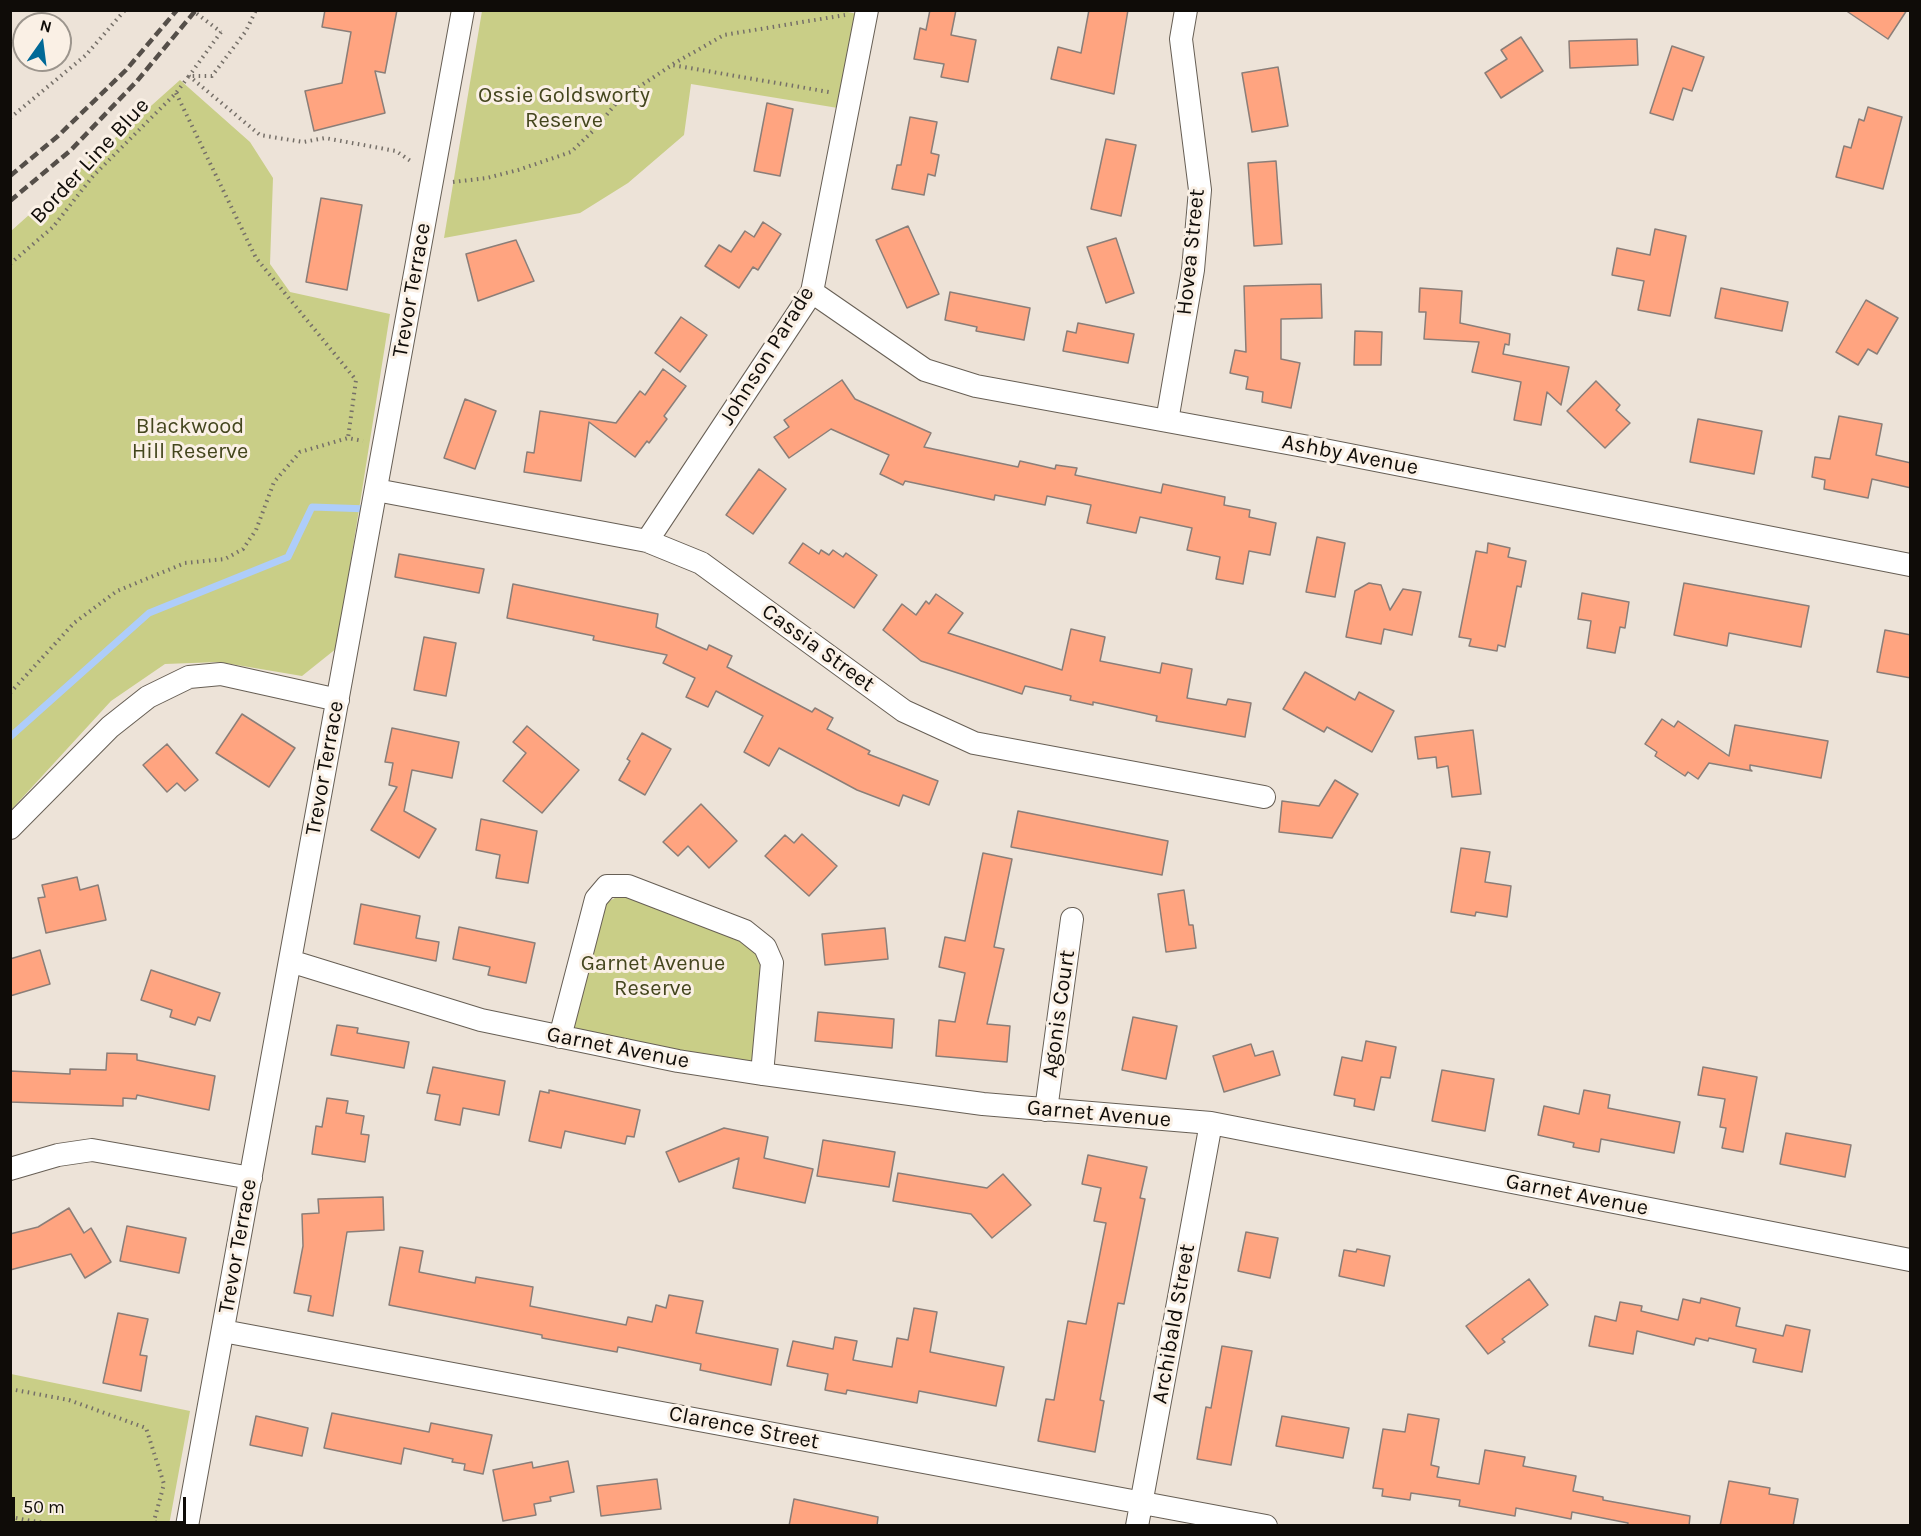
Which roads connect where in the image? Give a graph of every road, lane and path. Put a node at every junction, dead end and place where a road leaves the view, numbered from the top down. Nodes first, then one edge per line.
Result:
1 (124, 10) edge
2 (192, 10) edge
3 (256, 10) edge
4 (463, 10) edge
5 (1186, 10) edge
6 (867, 11) edge
7 (672, 65) junction
8 (189, 76) junction
9 (176, 93) junction
10 (850, 95) junction
11 (10, 118) edge
12 (415, 164) dead end
13 (431, 185) junction
14 (10, 264) edge
15 (812, 292) junction
16 (1167, 421) junction
17 (348, 438) junction
18 (384, 447) junction
19 (376, 490) junction
20 (647, 541) junction
21 (1911, 566) edge
22 (10, 693) edge
23 (338, 700) junction
24 (1264, 797) dead end
25 (10, 828) edge
26 (1072, 919) dead end
27 (290, 961) junction
28 (560, 1037) junction
29 (762, 1074) junction
30 (1046, 1110) junction
31 (1211, 1123) junction
32 (10, 1169) edge
33 (251, 1178) junction
34 (1911, 1260) edge
35 (223, 1331) junction
36 (10, 1389) edge
37 (1142, 1502) junction
38 (10, 1517) edge
39 (60, 1526) edge
40 (159, 1526) edge
41 (187, 1526) edge
42 (1137, 1526) edge
43 (1266, 1526) edge

1 - 11 path
2 - 8 path, Border Line Blue, bridge
3 - 8 path
4 - 13 street, Trevor Terrace
5 - 16 street, Hovea Street
6 - 7 path
6 - 10 street, Johnson Parade
7 - 10 path
7 - 13 path
8 - 9 path, Border Line Blue
8 - 12 path
9 - 14 path, Border Line Blue
9 - 17 path
10 - 15 street, Johnson Parade
13 - 18 street, Trevor Terrace
15 - 16 street, Ashby Avenue
15 - 20 street, Johnson Parade
16 - 21 street, Ashby Avenue
17 - 18 path
17 - 22 path
18 - 19 street, Trevor Terrace
19 - 20 street, Cassia Street
19 - 23 street, Trevor Terrace
20 - 24 street, Cassia Street
23 - 25 street
23 - 27 street, Trevor Terrace
26 - 30 street, Agonis Court
27 - 28 street, Garnet Avenue
27 - 33 street, Trevor Terrace
28 - 29 street, Garnet Avenue
28 - 29 street
29 - 30 street, Garnet Avenue
30 - 31 street, Garnet Avenue
31 - 34 street, Garnet Avenue
31 - 37 street, Archibald Street
32 - 33 street
33 - 35 street, Trevor Terrace
35 - 37 street, Clarence Street
35 - 41 street, Trevor Terrace
36 - 40 path
37 - 42 street, Archibald Street
37 - 43 street, Clarence Street
38 - 39 path

